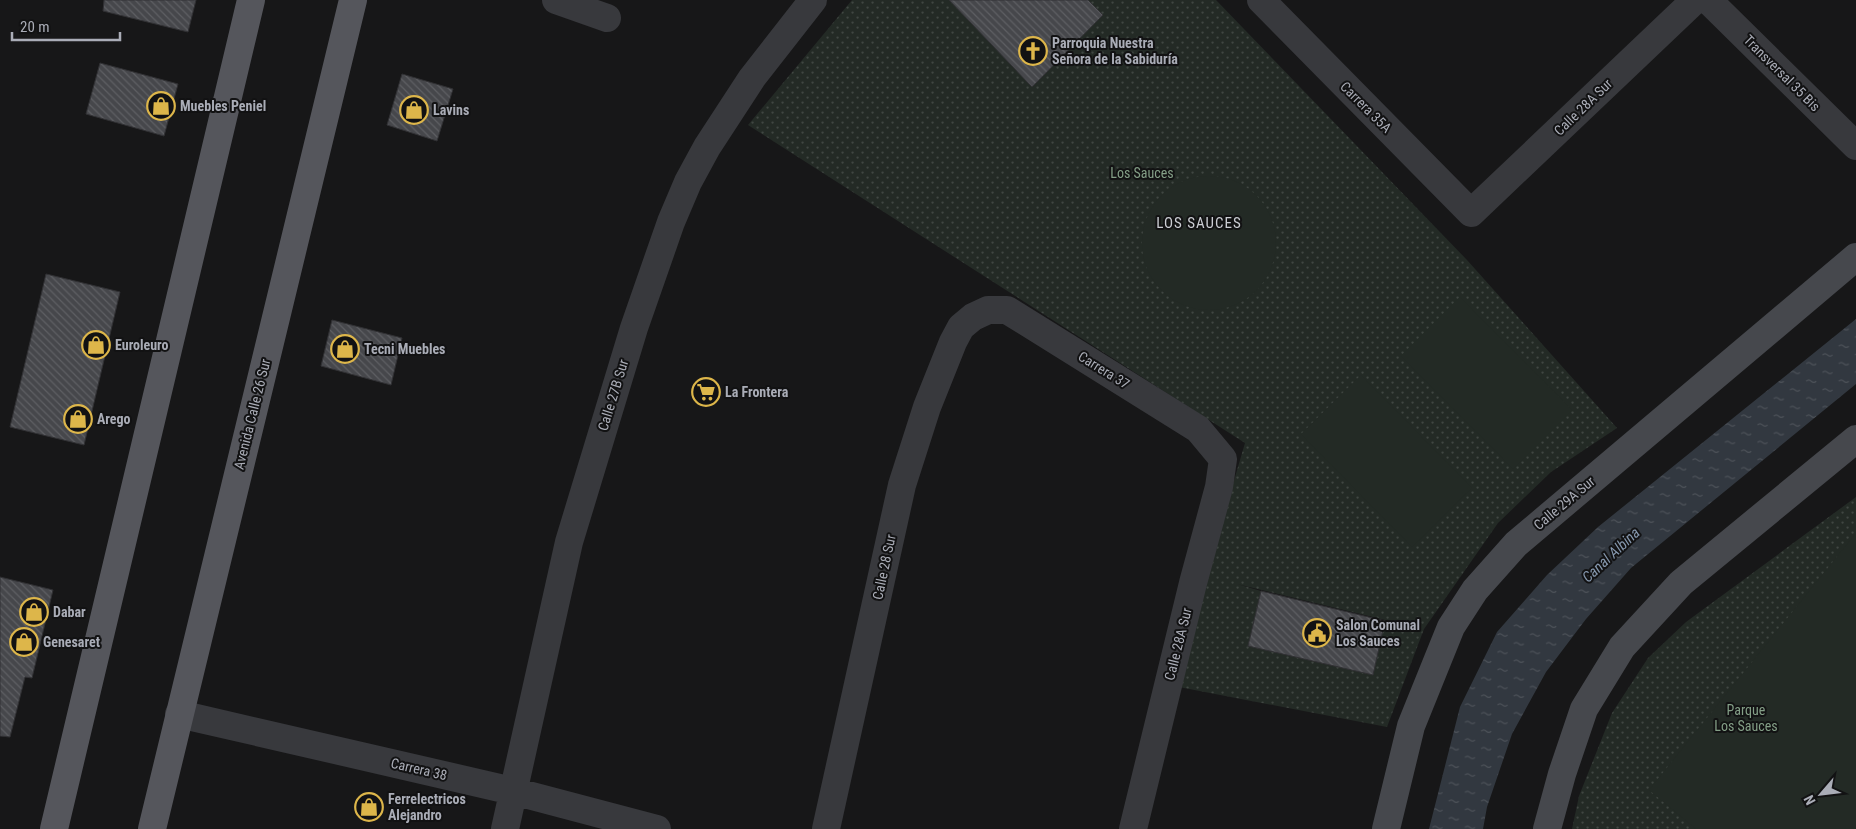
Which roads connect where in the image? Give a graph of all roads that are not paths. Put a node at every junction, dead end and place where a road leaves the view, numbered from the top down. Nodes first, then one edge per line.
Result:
1 (251, 0) edge
2 (353, 0) edge
3 (556, 0) edge
4 (813, 0) edge
5 (1260, 0) edge
6 (1695, 0) edge
7 (1708, 0) edge
8 (608, 18) dead end
9 (1856, 146) edge
10 (1471, 213) joint
11 (1856, 257) edge
12 (973, 317) joint
13 (1856, 439) edge
14 (1223, 459) joint
15 (179, 714) junction
16 (513, 791) junction
17 (54, 829) edge
18 (152, 829) edge
19 (505, 829) edge
20 (657, 829) edge
21 (826, 829) edge
22 (1133, 829) edge
23 (1386, 829) edge
24 (1547, 829) edge

1 - 17 main road
2 - 15 main road, Avenida Calle 26 Sur
3 - 8 street
4 - 16 street, Calle 27B Sur
5 - 10 street, Carrera 35A
6 - 10 street, Calle 28A Sur
7 - 9 street, Transversal 35 Bis
11 - 23 street, Calle 29A Sur
12 - 14 street, Carrera 37
12 - 21 street, Calle 28 Sur
13 - 24 street
14 - 22 street, Calle 28A Sur
15 - 16 street, Carrera 38
15 - 18 main road, Avenida Calle 26 Sur
16 - 19 street, Calle 27B Sur
16 - 20 street, Carrera 38

